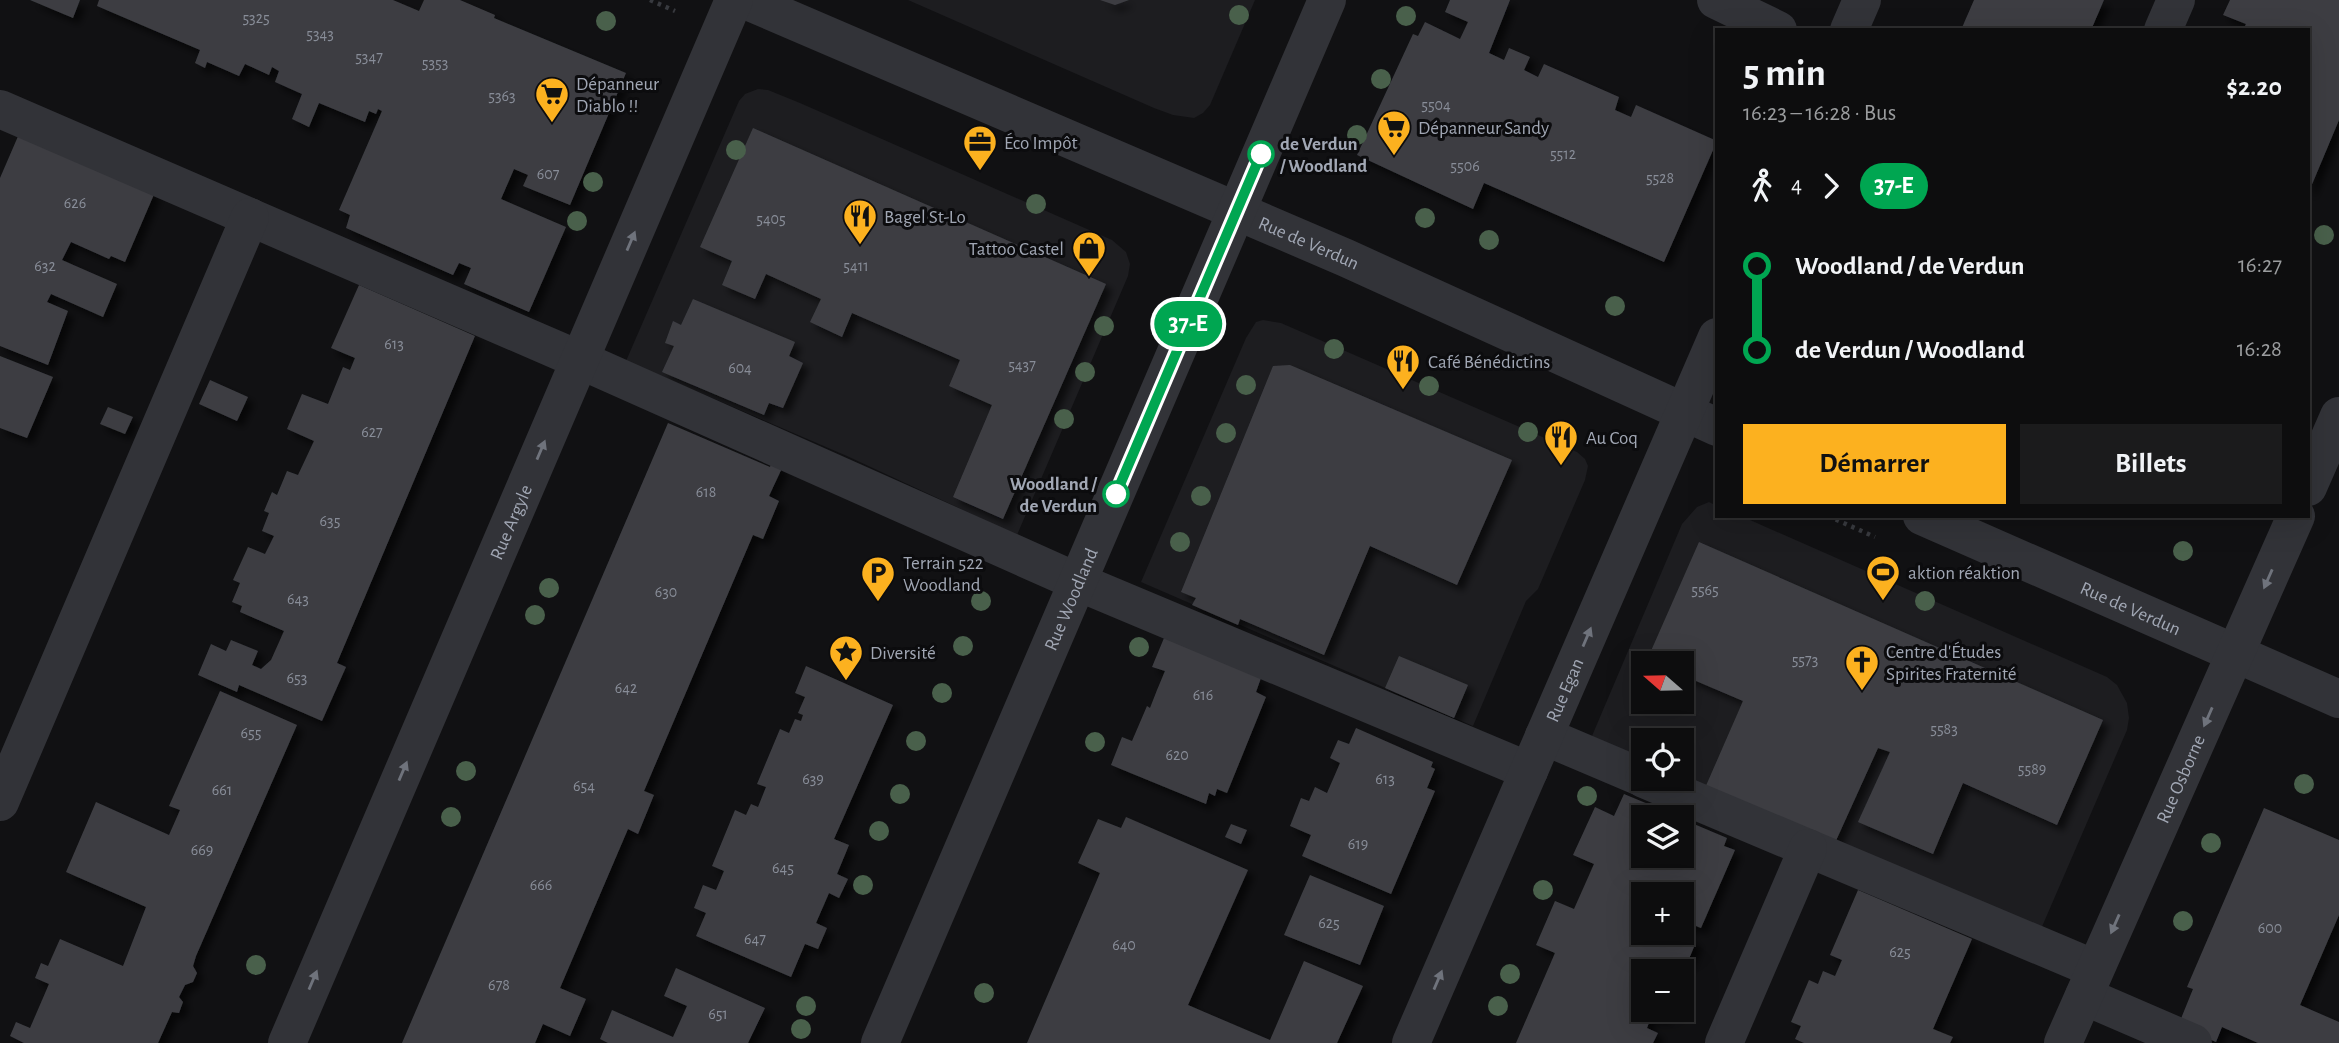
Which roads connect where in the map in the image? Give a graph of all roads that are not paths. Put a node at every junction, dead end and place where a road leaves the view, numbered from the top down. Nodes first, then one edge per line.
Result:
1 (734, 0) edge
2 (745, 0) edge
3 (1327, 0) edge
4 (1716, 0) edge
5 (1862, 0) edge
6 (2176, 0) edge
7 (1774, 28) edge
8 (1850, 28) edge
9 (2164, 28) edge
10 (0, 109) edge
11 (1237, 212) junction
12 (250, 217) junction
13 (1715, 347) edge
14 (580, 360) junction
15 (2339, 416) edge
16 (1700, 419) edge
17 (2310, 482) edge
18 (1927, 518) edge
19 (2295, 518) edge
20 (1078, 582) junction
21 (2236, 654) junction
22 (2339, 699) edge
23 (1544, 736) junction
24 (1529, 771) junction
25 (1631, 773) edge
26 (1673, 791) edge
27 (0, 802) edge
28 (1808, 848) junction
29 (2089, 982) junction
30 (286, 1043) edge
31 (880, 1043) edge
32 (1411, 1043) edge
33 (1724, 1043) edge
34 (2063, 1043) edge
35 (2193, 1043) edge

14 -> 1 street, Rue Argyle
2 - 11 street, Rue de Verdun
3 - 11 street, Rue Woodland
4 - 7 street
5 - 8 street
6 - 9 street
10 - 12 street
11 - 16 street, Rue de Verdun
11 - 20 street, Rue Woodland
12 - 14 street
12 - 27 street
13 - 16 street, Rue Egan
14 - 20 street
30 -> 14 street, Rue Argyle
15 - 17 street
23 -> 16 street, Rue Egan
18 - 21 street, Rue de Verdun
19 -> 21 street, Rue Osborne
20 - 24 street
20 - 31 street, Rue Woodland
21 - 22 street, Rue de Verdun
21 -> 29 street, Rue Osborne
23 - 24 street, Rue Egan
23 - 25 street
32 -> 24 street, Rue Egan
26 - 28 street
28 - 29 street
28 - 33 street
29 - 34 street, Rue Osborne
29 - 35 street

